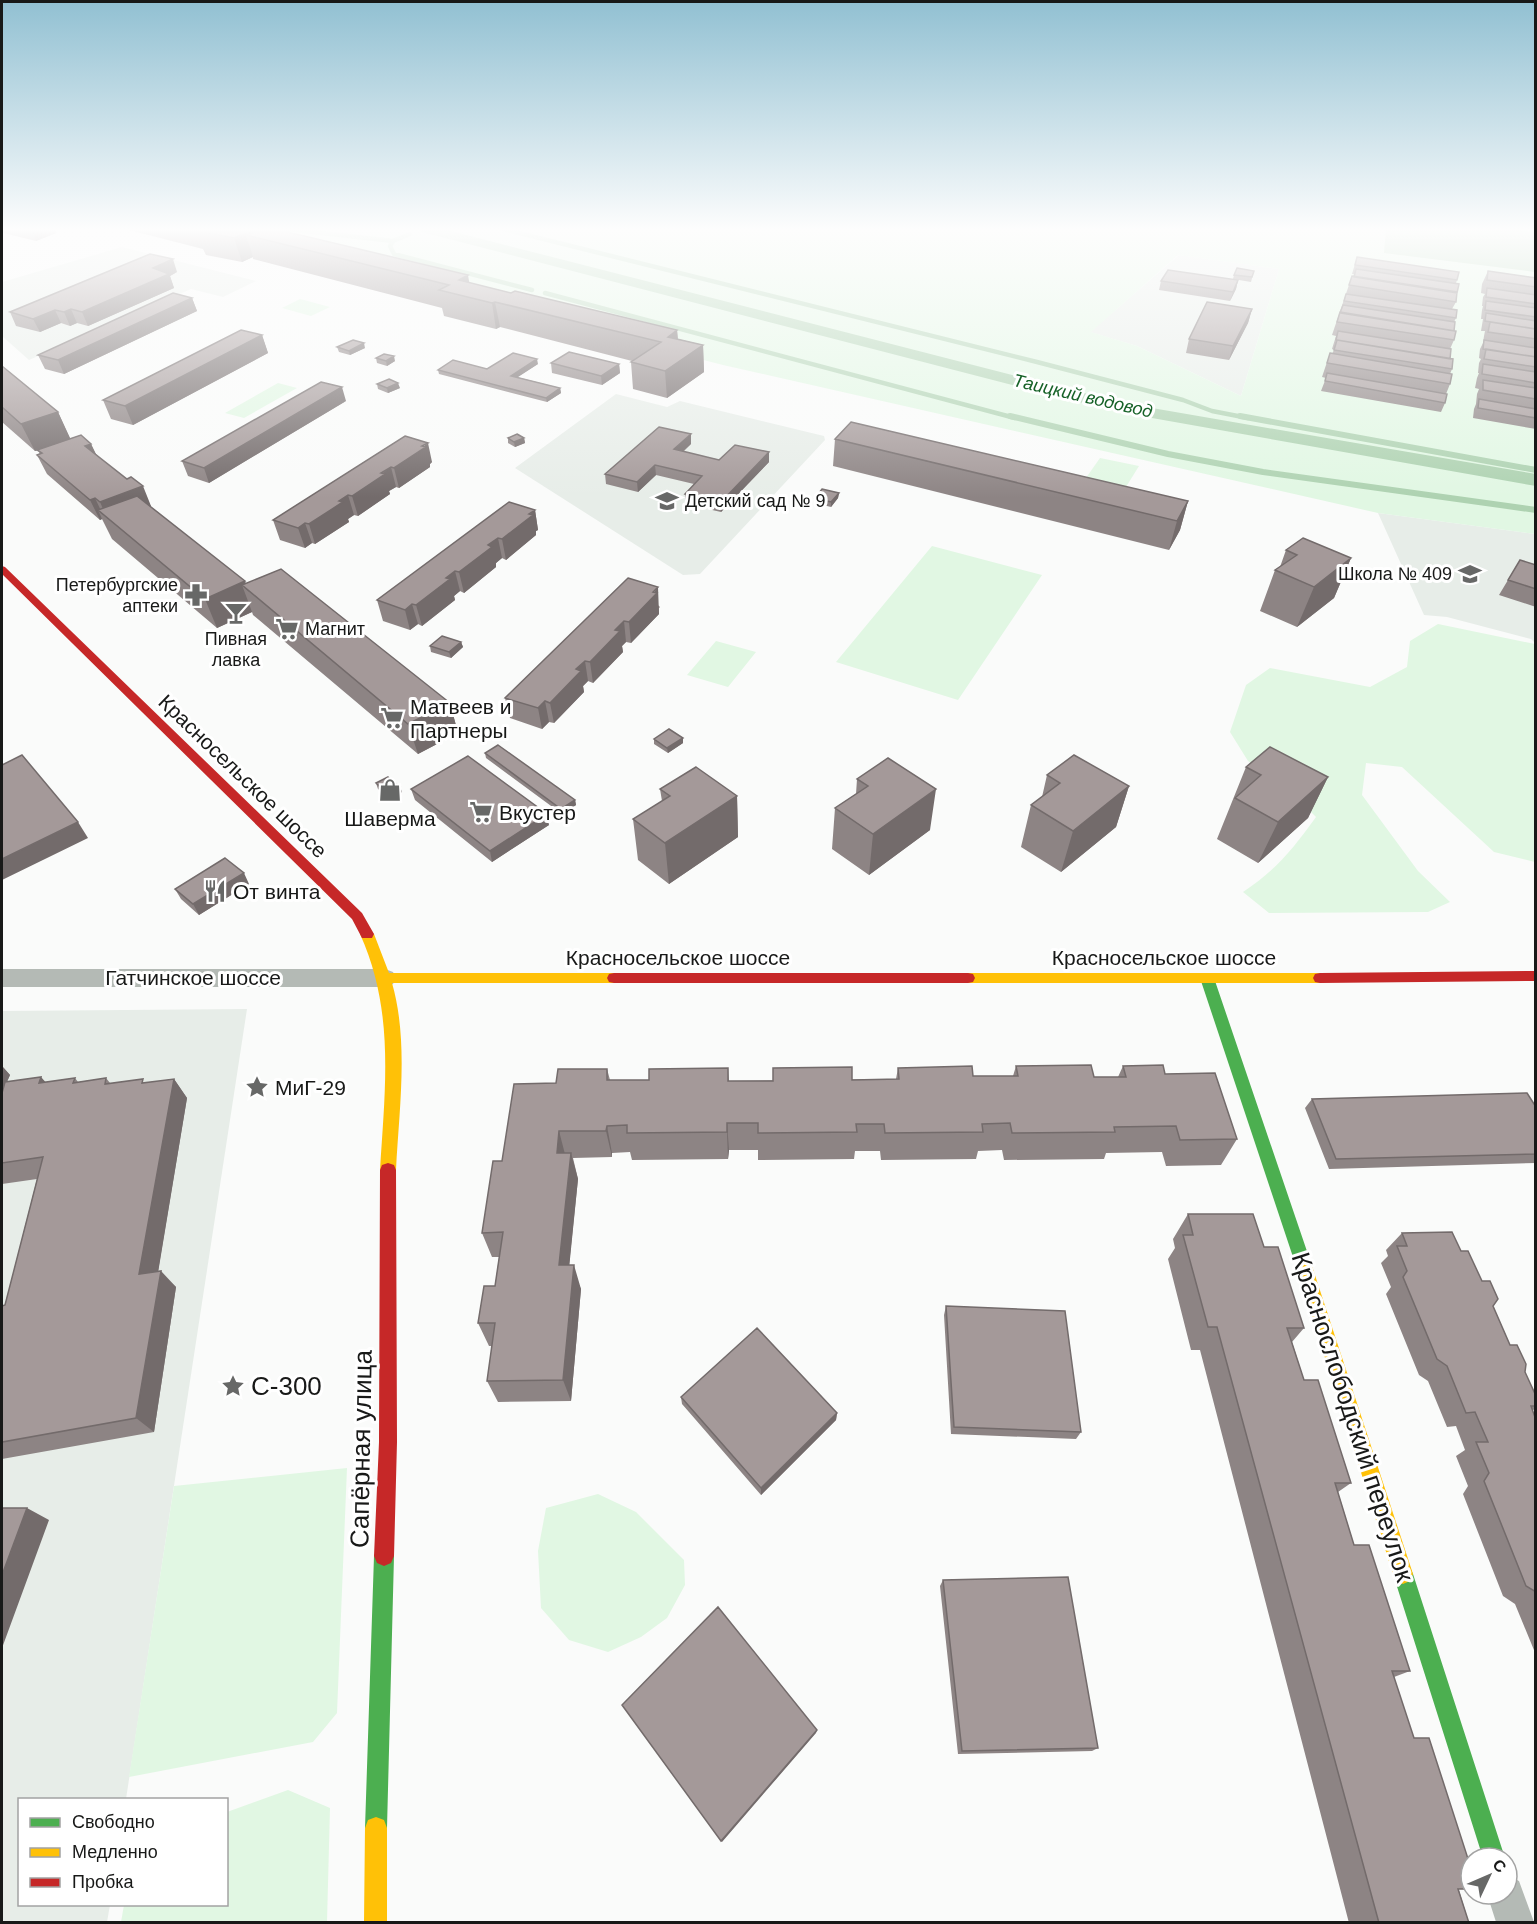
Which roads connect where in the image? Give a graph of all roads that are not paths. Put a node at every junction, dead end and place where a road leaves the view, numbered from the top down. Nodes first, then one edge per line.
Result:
1 (2, 569) edge
2 (1536, 976) edge
3 (2, 978) edge
4 (385, 978) junction
5 (1208, 978) junction
6 (1490, 1846) edge
7 (1510, 1906) edge
8 (375, 1923) edge
9 (1515, 1923) edge

1 - 4 main road, Красносельское шоссе
2 - 5 main road, Красносельское шоссе
3 - 4 street, Гатчинское шоссе
4 - 5 main road, Красносельское шоссе
4 - 8 main road, Сапёрная улица
5 - 6 main road, Краснослободский переулок
7 - 9 street

